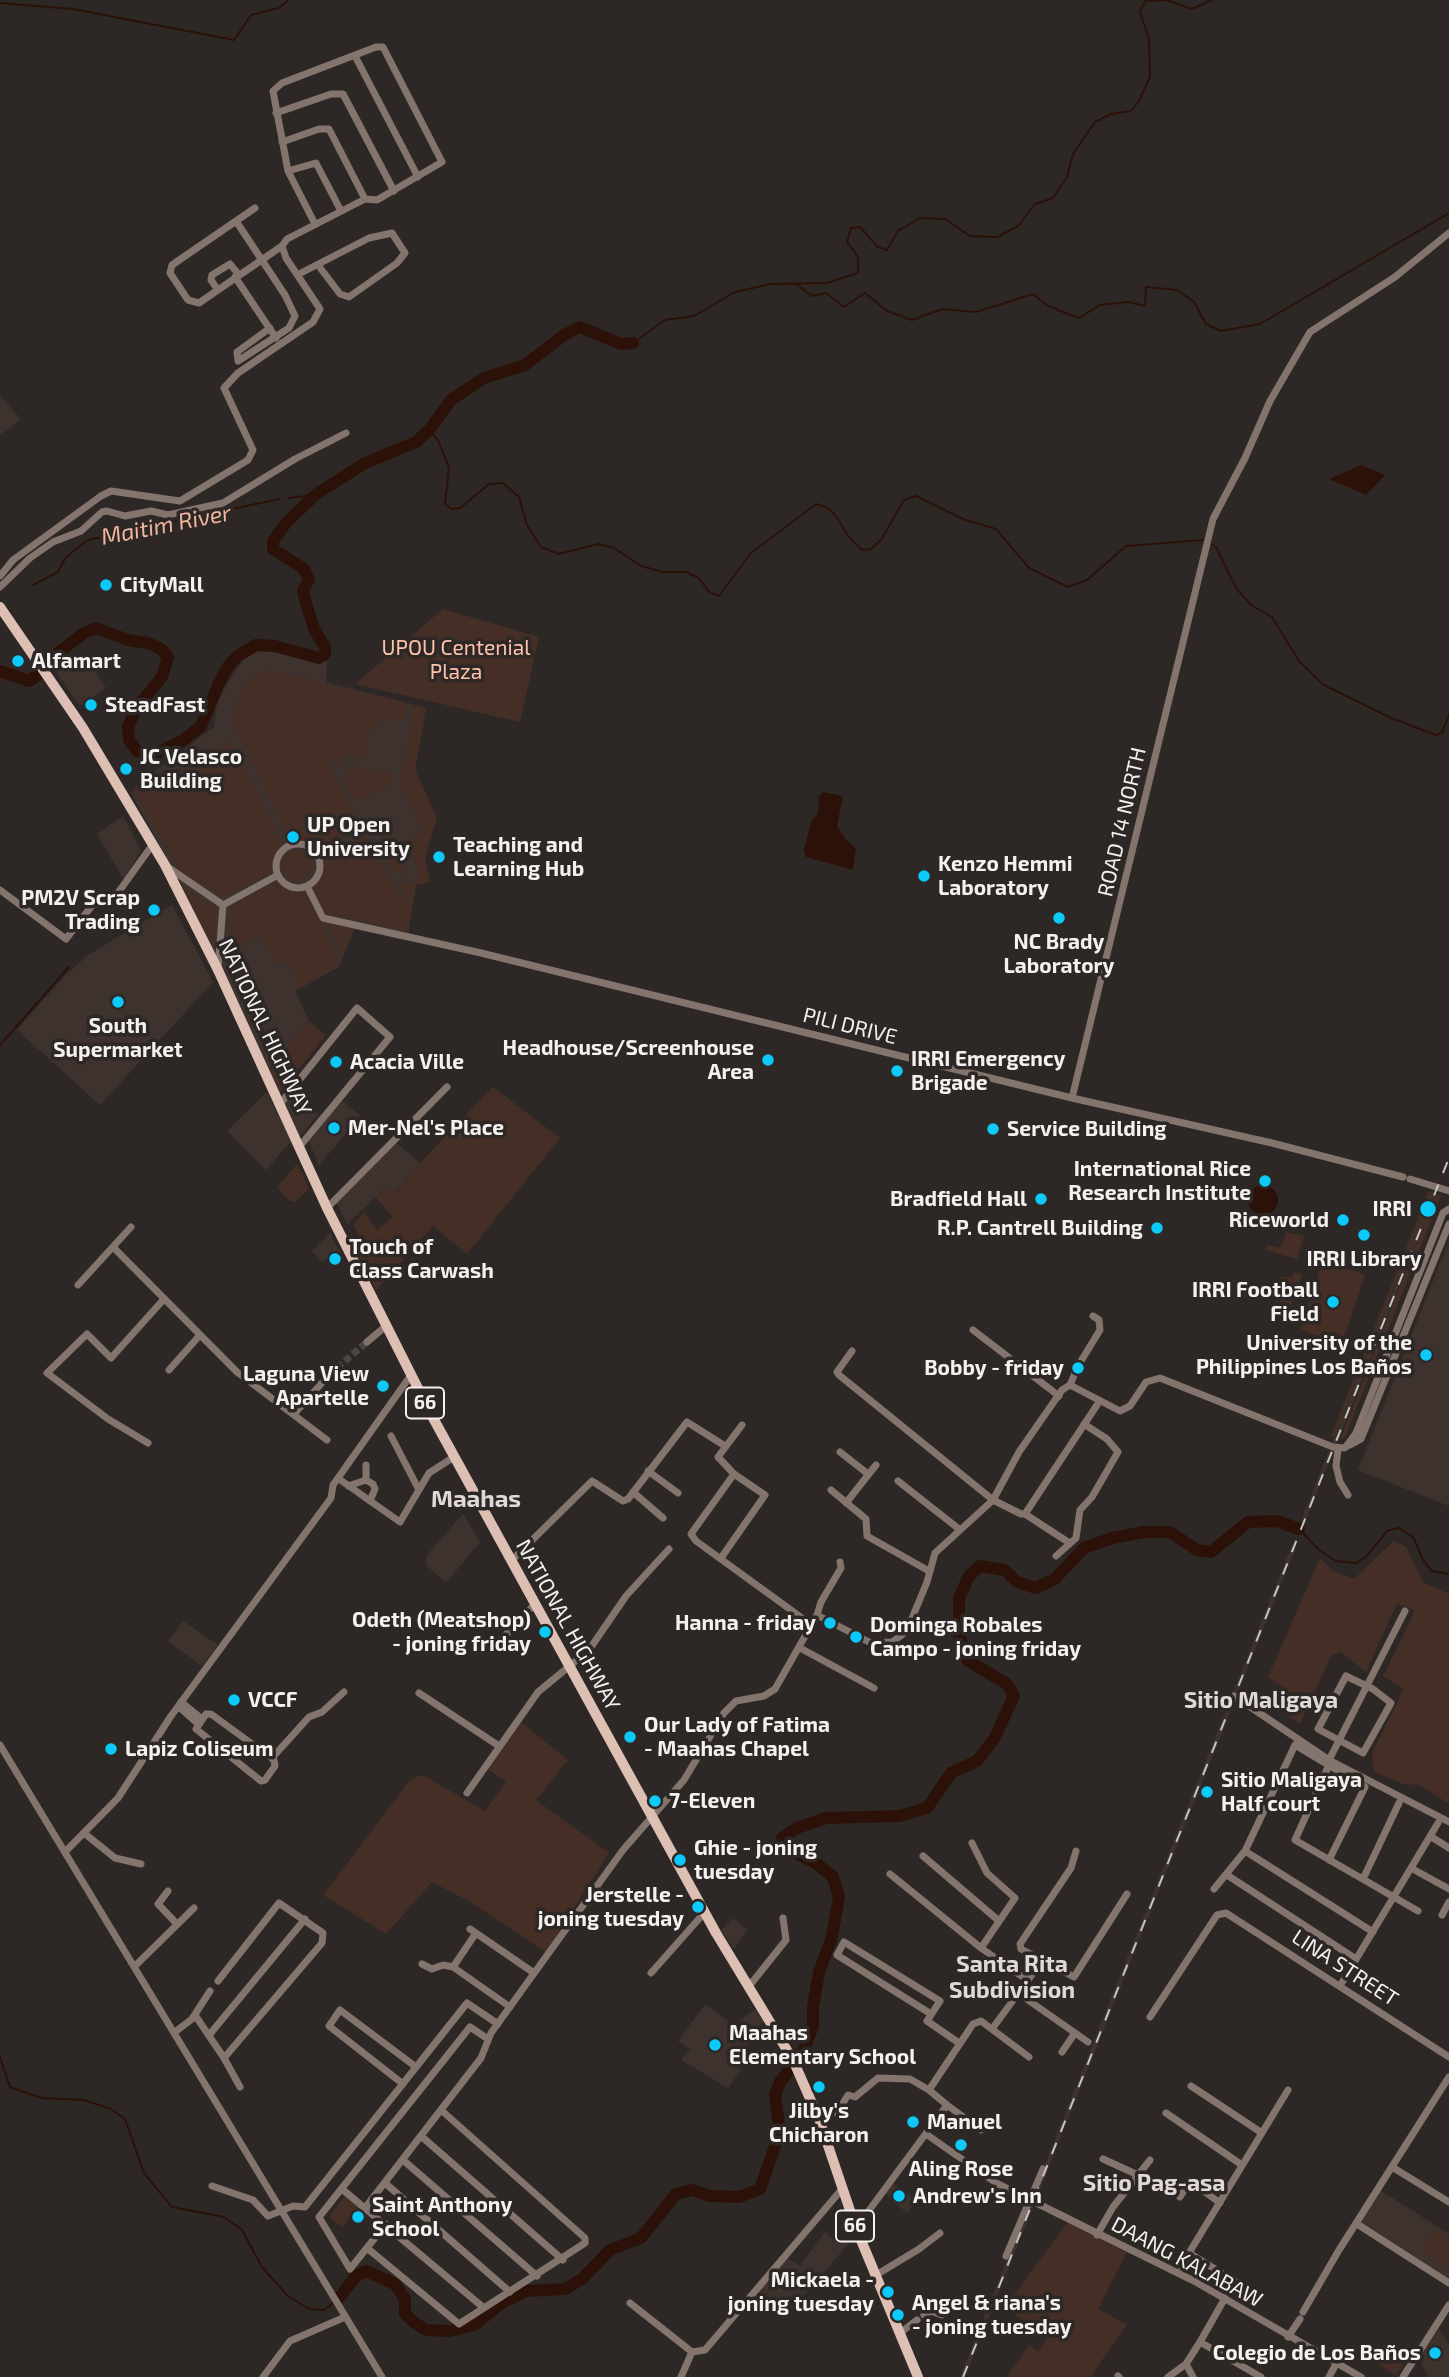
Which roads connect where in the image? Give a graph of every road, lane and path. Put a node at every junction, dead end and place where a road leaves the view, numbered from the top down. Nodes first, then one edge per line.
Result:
1 (355, 56) junction
2 (276, 113) junction
3 (282, 142) junction
4 (288, 171) junction
5 (418, 177) junction
6 (394, 191) junction
7 (365, 200) junction
8 (255, 208) dead end
9 (341, 211) junction
10 (236, 221) junction
11 (315, 224) junction
12 (1449, 233) edge
13 (282, 246) junction
14 (261, 259) junction
15 (318, 265) junction
16 (297, 275) junction
17 (237, 276) junction
18 (218, 290) junction
19 (270, 328) junction
20 (276, 338) junction
21 (346, 433) dead end
22 (0, 576) edge
23 (0, 587) edge
24 (1, 612) edge
25 (153, 844) junction
26 (165, 865) junction
27 (278, 875) junction
28 (307, 886) junction
29 (0, 890) edge
30 (223, 905) junction
31 (218, 970) junction
32 (447, 1087) dead end
33 (1072, 1098) junction
34 (280, 1104) junction
35 (300, 1146) junction
36 (1449, 1193) edge
37 (327, 1208) junction
38 (1449, 1208) edge
39 (1449, 1224) edge
40 (131, 1227) dead end
41 (113, 1247) junction
42 (78, 1285) dead end
43 (164, 1299) junction
44 (1093, 1316) dead end
45 (386, 1326) junction
46 (973, 1330) dead end
47 (200, 1335) junction
48 (367, 1342) tunnel mouth
49 (852, 1352) dead end
50 (169, 1370) dead end
51 (329, 1375) tunnel mouth
52 (411, 1375) junction
53 (1070, 1385) junction
54 (1059, 1396) junction
55 (1097, 1405) dead end
56 (295, 1413) junction
57 (1084, 1424) junction
58 (742, 1425) dead end
59 (391, 1436) dead end
60 (327, 1440) dead end
61 (148, 1443) dead end
62 (1350, 1445) junction
63 (724, 1446) junction
64 (1338, 1449) junction
65 (840, 1452) dead end
66 (454, 1457) junction
67 (366, 1465) dead end
68 (876, 1465) dead end
69 (648, 1471) junction
70 (734, 1474) junction
71 (869, 1474) junction
72 (339, 1479) junction
73 (366, 1480) junction
74 (898, 1481) dead end
75 (348, 1486) junction
76 (419, 1490) junction
77 (831, 1490) dead end
78 (633, 1492) junction
79 (678, 1493) dead end
80 (1348, 1495) dead end
81 (993, 1500) junction
82 (370, 1501) junction
83 (846, 1503) junction
84 (1025, 1514) junction
85 (663, 1518) dead end
86 (959, 1528) junction
87 (1068, 1542) junction
88 (669, 1549) dead end
89 (1056, 1556) dead end
90 (721, 1558) junction
91 (511, 1561) junction
92 (840, 1562) dead end
93 (929, 1571) junction
94 (535, 1604) junction
95 (1405, 1611) dead end
96 (817, 1615) junction
97 (813, 1626) junction
98 (497, 1644) dead end
99 (800, 1648) junction
100 (570, 1666) junction
101 (1367, 1686) junction
102 (874, 1688) dead end
103 (344, 1692) dead end
104 (419, 1693) dead end
105 (1234, 1696) dead end
106 (180, 1704) junction
107 (200, 1721) junction
108 (1340, 1740) junction
109 (0, 1745) edge
110 (499, 1746) junction
111 (272, 1758) junction
112 (1329, 1764) junction
113 (467, 1793) dead end
114 (1399, 1803) dead end
115 (652, 1816) junction
116 (1449, 1822) edge
117 (1438, 1823) dead end
118 (85, 1833) junction
119 (1430, 1836) junction
120 (972, 1843) dead end
121 (1449, 1848) edge
122 (1076, 1850) dead end
123 (66, 1851) junction
124 (1245, 1851) junction
125 (923, 1856) dead end
126 (1329, 1860) junction
127 (141, 1864) dead end
128 (1411, 1868) junction
129 (890, 1874) dead end
130 (1227, 1875) junction
131 (1363, 1879) junction
132 (1214, 1889) dead end
133 (1449, 1889) edge
134 (168, 1891) dead end
135 (1127, 1894) dead end
136 (1394, 1897) junction
137 (1449, 1902) edge
138 (194, 1908) dead end
139 (1418, 1911) dead end
140 (705, 1912) junction
141 (1442, 1914) dead end
142 (783, 1918) dead end
143 (305, 1919) junction
144 (999, 1921) junction
145 (177, 1924) junction
146 (1373, 1932) junction
147 (981, 1948) junction
148 (1356, 1959) junction
149 (1042, 1961) junction
150 (422, 1964) dead end
151 (135, 1966) junction
152 (453, 1967) junction
153 (534, 1973) junction
154 (651, 1973) dead end
155 (1027, 1980) junction
156 (218, 1981) dead end
157 (1342, 1982) junction
158 (750, 1985) junction
159 (210, 1991) dead end
160 (1018, 1993) junction
161 (510, 2007) junction
162 (932, 2014) junction
163 (195, 2015) junction
164 (1150, 2017) dead end
165 (498, 2024) junction
166 (992, 2029) junction
167 (175, 2032) junction
168 (209, 2034) junction
169 (1075, 2034) junction
170 (488, 2039) junction
171 (1088, 2042) dead end
172 (959, 2043) junction
173 (1062, 2052) dead end
174 (1029, 2057) dead end
175 (1449, 2057) edge
176 (224, 2058) junction
177 (416, 2067) junction
178 (1449, 2077) edge
179 (403, 2084) junction
180 (1191, 2086) dead end
181 (240, 2087) dead end
182 (929, 2090) junction
183 (1288, 2090) dead end
184 (947, 2105) junction
185 (441, 2110) junction
186 (1166, 2113) dead end
187 (819, 2119) junction
188 (981, 2130) dead end
189 (1262, 2133) junction
190 (926, 2134) junction
191 (421, 2136) junction
192 (1103, 2159) dead end
193 (403, 2160) junction
194 (1150, 2160) dead end
195 (1242, 2165) junction
196 (1392, 2167) junction
197 (1044, 2169) dead end
198 (1138, 2175) junction
199 (385, 2183) junction
200 (212, 2186) dead end
201 (342, 2189) junction
202 (842, 2189) junction
203 (1180, 2197) dead end
204 (1448, 2198) edge
205 (1030, 2200) junction
206 (1220, 2203) junction
207 (365, 2207) junction
208 (281, 2210) junction
209 (386, 2224) junction
210 (1357, 2224) junction
211 (856, 2228) junction
212 (940, 2233) dead end
213 (1097, 2235) junction
214 (367, 2248) junction
215 (1189, 2253) junction
216 (1006, 2256) dead end
217 (563, 2260) junction
218 (1180, 2274) junction
219 (876, 2275) junction
220 (537, 2276) junction
221 (1237, 2282) dead end
222 (1449, 2283) edge
223 (510, 2292) junction
224 (1225, 2298) junction
225 (630, 2303) dead end
226 (1449, 2305) edge
227 (484, 2308) junction
228 (942, 2315) dead end
229 (345, 2316) junction
230 (900, 2333) junction
231 (1288, 2337) junction
232 (1200, 2342) junction
233 (692, 2352) junction
234 (1186, 2364) junction
235 (1336, 2364) junction
236 (263, 2377) edge
237 (382, 2377) edge
238 (681, 2377) edge
239 (918, 2377) edge
240 (1168, 2377) edge
241 (1193, 2377) edge
242 (1261, 2377) edge
243 (1329, 2377) edge
244 (1361, 2377) edge
245 (1404, 2377) edge

1 - 2 street
1 - 5 street
1 - 5 street
2 - 3 street
2 - 6 street
3 - 4 street
3 - 7 street
4 - 9 street
4 - 11 street
5 - 6 street
6 - 7 street
7 - 9 street
8 - 10 street
9 - 11 street
10 - 14 street
10 - 18 street
11 - 13 street
12 - 33 street, ROAD 14 NORTH
13 - 14 street
13 - 16 street
14 - 17 street
14 - 20 street
15 - 15 street
15 - 16 street
16 - 22 street
17 - 18 street
17 - 18 street
17 - 19 street
19 - 20 street
19 - 20 street
21 - 23 street
24 - 25 main road, NATIONAL HIGHWAY / 66
25 - 26 main road, NATIONAL HIGHWAY / 66
25 - 29 street
26 - 30 street
26 - 31 main road, NATIONAL HIGHWAY / 66
27 - 28 street
27 - 28 street
27 - 30 street
28 - 33 street, PILI DRIVE
30 - 31 street
31 - 34 main road, NATIONAL HIGHWAY / 66
32 - 37 street
33 - 36 street, PILI DRIVE
34 - 35 main road, NATIONAL HIGHWAY / 66
34 - 35 street
35 - 37 main road, NATIONAL HIGHWAY / 66
36 - 38 street
37 - 45 main road, NATIONAL HIGHWAY / 66
38 - 62 street
39 - 62 street
40 - 41 street
41 - 42 street
41 - 43 street
43 - 47 street
43 - 61 street
44 - 53 street
45 - 48 street
45 - 52 main road, NATIONAL HIGHWAY / 66
46 - 54 street
47 - 50 street
47 - 56 street
49 - 81 street
51 - 56 street
52 - 66 main road, NATIONAL HIGHWAY / 66
52 - 72 street
53 - 54 street
53 - 64 street
54 - 81 street
55 - 57 street
56 - 60 street
57 - 84 street
57 - 87 street
58 - 63 street
59 - 76 street
62 - 64 street
63 - 69 street
63 - 70 street
64 - 80 street
65 - 71 street
66 - 76 street
66 - 91 main road, NATIONAL HIGHWAY / 66
67 - 73 street
68 - 71 street
69 - 78 street
69 - 79 street
70 - 90 street
70 - 90 street
71 - 83 street
72 - 75 street
72 - 106 street
73 - 75 street
73 - 82 street
74 - 86 street
75 - 82 street
76 - 82 street
77 - 83 street
78 - 85 street
78 - 91 street
81 - 84 street
81 - 86 street
83 - 93 street
84 - 87 street
86 - 93 street
87 - 89 street
88 - 100 street
90 - 97 street
91 - 94 main road, NATIONAL HIGHWAY / 66
92 - 96 street
93 - 96 street
94 - 98 street
94 - 100 main road, NATIONAL HIGHWAY / 66
95 - 101 street
96 - 97 street
97 - 99 street
99 - 102 street
99 - 115 street
100 - 110 street
100 - 115 main road, NATIONAL HIGHWAY / 66
101 - 108 street
101 - 108 street
101 - 108 street
103 - 111 street
104 - 110 street
105 - 112 street
106 - 107 street
106 - 118 street
107 - 111 street
107 - 111 street
108 - 112 street
109 - 123 street
110 - 113 street
112 - 116 street
112 - 124 street
112 - 126 street
112 - 126 street
114 - 131 street
115 - 140 main road, NATIONAL HIGHWAY / 66
115 - 153 street
117 - 119 street
118 - 123 street
118 - 127 street
119 - 121 street
119 - 128 street
120 - 144 street
122 - 149 street
123 - 151 street
124 - 130 street
124 - 146 street
125 - 144 street
126 - 131 street
128 - 133 street
128 - 136 street
129 - 147 street
130 - 132 street
130 - 148 street
131 - 136 street
134 - 145 street
135 - 149 street
136 - 139 street
136 - 146 street
137 - 141 street
138 - 145 street
140 - 154 street
140 - 158 main road, NATIONAL HIGHWAY / 66
142 - 158 street
143 - 156 street
143 - 168 street
143 - 176 street
144 - 147 street
145 - 151 street
146 - 148 street
147 - 155 street
148 - 157 street
149 - 155 street
150 - 152 street
151 - 167 street
152 - 153 street
152 - 161 street
153 - 161 street
155 - 160 street
157 - 164 street, LINA STREET
157 - 175 street, LINA STREET
158 - 187 main road, NATIONAL HIGHWAY / 66
159 - 163 street
160 - 166 street
160 - 169 street
161 - 165 street
162 - 162 street
162 - 172 street
163 - 167 street
163 - 168 street
165 - 170 street
165 - 177 street
166 - 172 street
166 - 174 street
167 - 208 street
168 - 176 street
169 - 171 street
169 - 173 street
170 - 185 street
170 - 201 street
172 - 182 street
176 - 181 street
177 - 179 street
177 - 179 street
178 - 196 street
179 - 208 street
180 - 189 street
182 - 184 street
182 - 187 street
183 - 189 street
184 - 188 street
184 - 190 street
185 - 191 street
185 - 217 street
186 - 195 street
187 - 202 main road, NATIONAL HIGHWAY / 66
189 - 195 street
190 - 205 street, DAANG KALABAW
190 - 211 street
191 - 193 street
191 - 217 street
192 - 198 street
193 - 199 street
193 - 220 street
194 - 198 street
195 - 206 street
196 - 204 street
196 - 210 street
197 - 205 street
198 - 213 street
199 - 207 street
199 - 223 street
200 - 208 street
201 - 207 street
201 - 214 street
202 - 211 main road, NATIONAL HIGHWAY / 66
202 - 233 street
203 - 206 street
205 - 213 street, DAANG KALABAW
205 - 216 street
206 - 215 street
207 - 209 street
208 - 229 street
209 - 214 street
209 - 227 street
210 - 222 street
210 - 231 street
211 - 219 main road, NATIONAL HIGHWAY / 66
212 - 219 street
213 - 218 street, DAANG KALABAW
214 - 227 street
215 - 218 street
215 - 221 street
217 - 220 street
218 - 224 street, DAANG KALABAW
219 - 230 main road, NATIONAL HIGHWAY / 66
220 - 223 street
223 - 227 street
224 - 231 street, DAANG KALABAW
224 - 232 street
225 - 233 street
226 - 245 street
228 - 230 street
229 - 236 street
229 - 237 street
230 - 239 main road, NATIONAL HIGHWAY / 66
231 - 235 street, DAANG KALABAW
232 - 234 street
232 - 242 street
233 - 238 street
234 - 240 street
234 - 241 street
235 - 243 street
235 - 244 street, DAANG KALABAW

